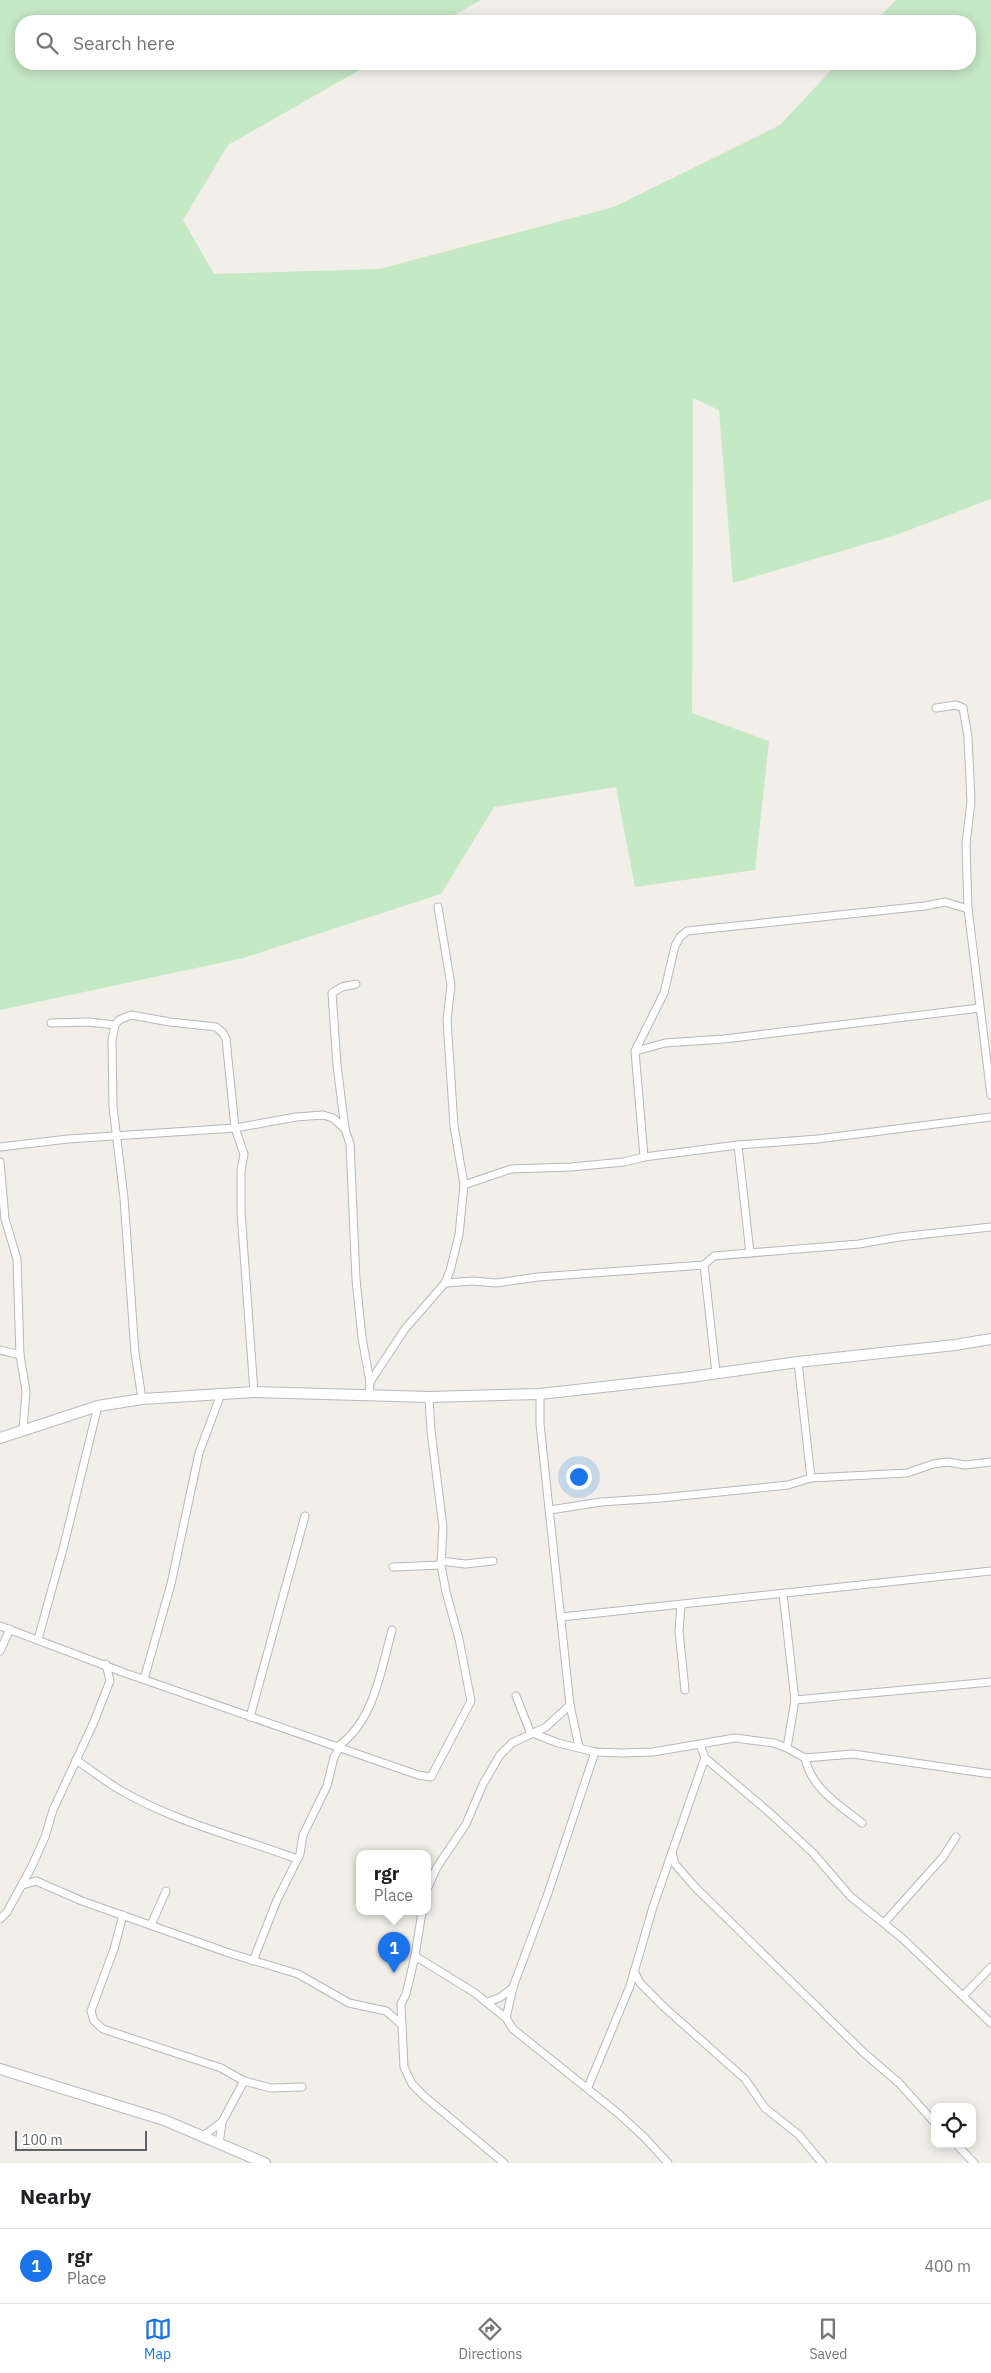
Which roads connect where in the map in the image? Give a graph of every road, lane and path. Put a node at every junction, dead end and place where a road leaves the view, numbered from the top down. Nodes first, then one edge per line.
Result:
1 (936, 708) dead end
2 (438, 907) dead end
3 (968, 908) junction
4 (356, 984) dead end
5 (980, 1008) junction
6 (51, 1023) dead end
7 (115, 1025) junction
8 (636, 1051) junction
9 (991, 1095) edge
10 (991, 1117) edge
11 (235, 1128) junction
12 (345, 1129) junction
13 (116, 1137) junction
14 (738, 1145) junction
15 (0, 1147) edge
16 (644, 1157) junction
17 (0, 1162) edge
18 (464, 1185) junction
19 (991, 1227) edge
20 (750, 1253) junction
21 (704, 1265) junction
22 (444, 1283) junction
23 (991, 1339) edge
24 (0, 1350) edge
25 (20, 1355) junction
26 (798, 1362) junction
27 (716, 1374) junction
28 (370, 1382) junction
29 (254, 1392) junction
30 (221, 1394) junction
31 (540, 1394) junction
32 (369, 1396) junction
33 (429, 1398) junction
34 (142, 1399) junction
35 (98, 1406) junction
36 (23, 1430) junction
37 (0, 1438) edge
38 (991, 1462) edge
39 (811, 1478) junction
40 (550, 1510) junction
41 (306, 1516) dead end
42 (493, 1561) dead end
43 (441, 1563) junction
44 (393, 1567) dead end
45 (991, 1571) edge
46 (783, 1594) junction
47 (681, 1605) junction
48 (561, 1617) junction
49 (0, 1626) edge
50 (10, 1629) junction
51 (392, 1630) dead end
52 (38, 1639) junction
53 (0, 1651) edge
54 (106, 1664) junction
55 (125, 1673) junction
56 (144, 1679) junction
57 (110, 1681) junction
58 (991, 1682) edge
59 (685, 1690) dead end
60 (516, 1696) dead end
61 (794, 1700) junction
62 (570, 1706) junction
63 (250, 1717) junction
64 (533, 1734) junction
65 (328, 1744) junction
66 (700, 1746) junction
67 (338, 1747) junction
68 (579, 1747) junction
69 (788, 1748) junction
70 (595, 1752) junction
71 (334, 1757) junction
72 (705, 1758) junction
73 (805, 1758) junction
74 (76, 1760) junction
75 (991, 1774) edge
76 (862, 1823) dead end
77 (956, 1837) dead end
78 (672, 1852) junction
79 (297, 1859) junction
80 (31, 1868) junction
81 (431, 1880) edge
82 (36, 1881) junction
83 (23, 1885) junction
84 (166, 1891) dead end
85 (124, 1915) junction
86 (422, 1915) edge
87 (0, 1919) edge
88 (884, 1923) junction
89 (151, 1925) junction
90 (415, 1956) junction
91 (253, 1961) junction
92 (991, 1966) edge
93 (634, 1971) junction
94 (640, 1983) junction
95 (630, 1986) junction
96 (514, 1987) junction
97 (964, 1995) junction
98 (487, 2002) junction
99 (401, 2004) junction
100 (386, 2011) junction
101 (506, 2018) junction
102 (991, 2023) edge
103 (401, 2024) junction
104 (0, 2069) edge
105 (244, 2081) junction
106 (302, 2087) dead end
107 (588, 2087) junction
108 (931, 2119) edge
109 (222, 2122) junction
110 (203, 2136) junction
111 (219, 2144) junction
112 (960, 2148) edge
113 (662, 2161) edge
114 (265, 2163) edge
115 (504, 2163) edge
116 (822, 2163) edge
117 (974, 2163) edge

1 - 3 street
2 - 18 street
3 - 5 street
3 - 8 street
4 - 12 street
5 - 8 street
5 - 9 street
6 - 7 street
7 - 11 street
7 - 13 street
8 - 16 street
10 - 14 street
11 - 12 street
11 - 13 street
11 - 29 street
12 - 28 street
13 - 15 street
13 - 34 street
14 - 16 street
14 - 20 street
16 - 18 street
17 - 25 street
18 - 22 street
19 - 20 street
20 - 21 street
21 - 22 street
21 - 27 street
22 - 28 street
23 - 26 street
24 - 25 street
25 - 36 street
26 - 27 street
26 - 39 street
27 - 31 street
28 - 32 street
29 - 30 street
29 - 32 street
30 - 34 street
30 - 56 street
31 - 33 street
31 - 40 street
32 - 33 street
33 - 43 street
34 - 35 street
35 - 36 street
35 - 52 street
36 - 37 street
38 - 39 street
39 - 40 street
40 - 48 street
41 - 63 street
42 - 43 street
43 - 44 street
43 - 67 street
45 - 46 street
46 - 47 street
46 - 61 street
47 - 48 street
47 - 59 street
48 - 62 street
49 - 50 street
50 - 52 street
50 - 53 street
51 - 67 street
52 - 54 street
54 - 55 street
54 - 57 street
55 - 56 street
55 - 57 street
56 - 63 street
57 - 74 street
58 - 61 street
60 - 64 street
61 - 69 street
62 - 64 street
62 - 68 street
63 - 65 street
64 - 68 street
64 - 81 street
65 - 67 street
65 - 71 street
66 - 69 street
66 - 70 street
66 - 72 street
67 - 71 street
68 - 70 street
69 - 73 street
70 - 96 street
71 - 79 street
72 - 78 street
72 - 88 street
73 - 75 street
73 - 76 street
74 - 79 street
74 - 80 street
77 - 88 street
78 - 93 street
78 - 108 street
79 - 91 street
80 - 82 street
80 - 83 street
82 - 83 street
82 - 85 street
83 - 87 street
84 - 89 street
85 - 89 street
85 - 105 street
86 - 90 street
88 - 97 street
89 - 91 street
90 - 98 street
90 - 99 street
91 - 100 street
92 - 97 street
93 - 94 street
93 - 95 street
94 - 95 street
94 - 116 street
95 - 107 street
96 - 98 street
96 - 101 street
97 - 102 street
98 - 101 street
99 - 100 street
99 - 103 street
100 - 103 street
101 - 107 street
103 - 115 street
104 - 110 street
105 - 106 street
105 - 109 street
107 - 113 street
109 - 110 street
109 - 111 street
110 - 111 street
111 - 114 street
112 - 117 street

